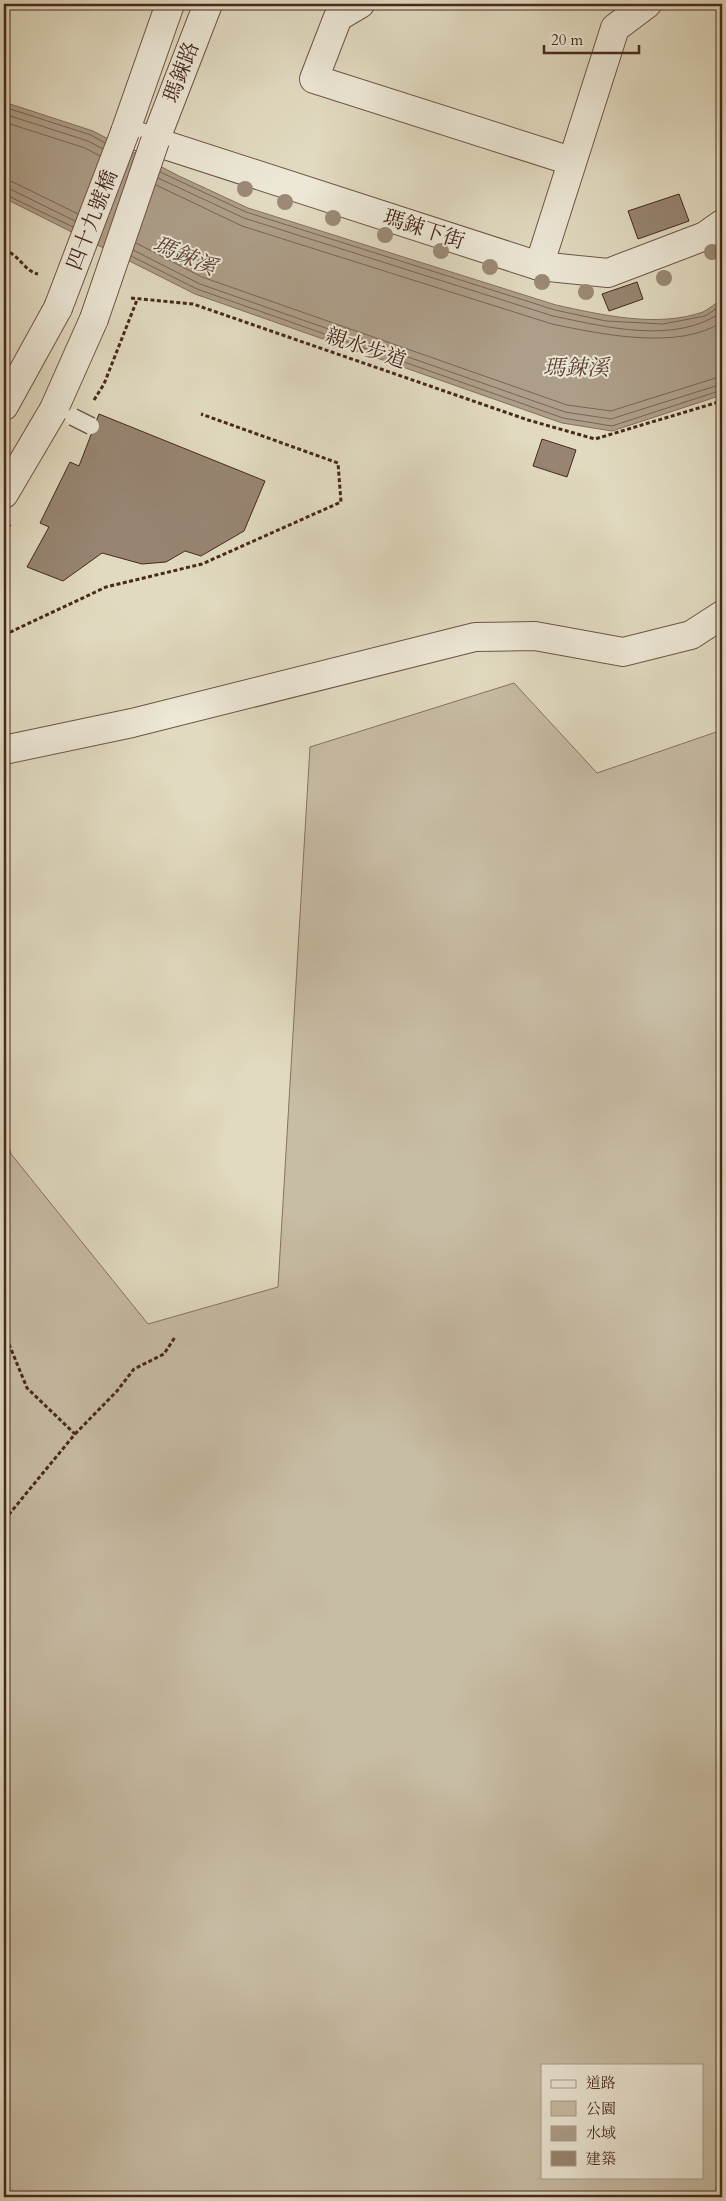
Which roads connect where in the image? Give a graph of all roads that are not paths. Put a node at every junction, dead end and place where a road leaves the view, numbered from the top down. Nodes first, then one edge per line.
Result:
1 (170, 4) edge
2 (208, 4) edge
3 (360, 4) edge
4 (647, 4) edge
5 (125, 132) junction
6 (155, 141) junction
7 (571, 161) junction
8 (722, 224) edge
9 (539, 266) junction
10 (4, 406) edge
11 (73, 417) dead end
12 (92, 426) dead end
13 (4, 494) edge
14 (722, 615) edge
15 (4, 750) edge

1 - 5 street, 瑪鋉路
2 - 6 street, 瑪鋉路
3 - 7 street
4 - 7 street
5 - 6 street, 瑪鋉下街
5 - 10 street, 四十九號橋, bridge
6 - 9 street, 瑪鋉下街
6 - 13 street, 四十九號橋, bridge
7 - 9 street
8 - 9 street, 瑪鋉下街
11 - 12 lane, bridge
14 - 15 street

